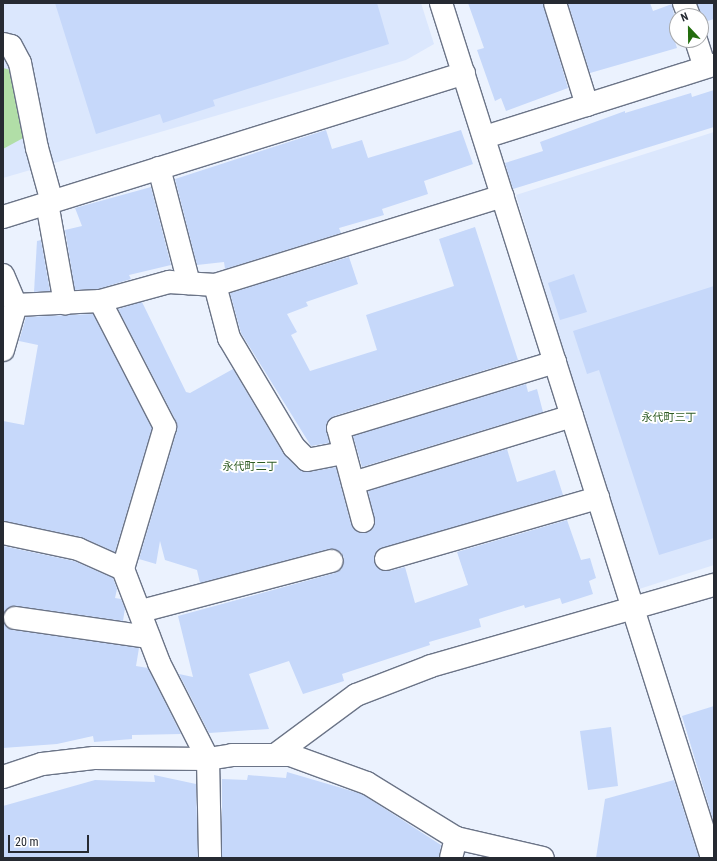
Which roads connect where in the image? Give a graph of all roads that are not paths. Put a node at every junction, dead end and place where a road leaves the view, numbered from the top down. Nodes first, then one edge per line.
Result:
1 (441, 3) edge
2 (555, 3) edge
3 (3, 44) edge
4 (700, 48) edge
5 (710, 66) edge
6 (464, 73) junction
7 (587, 105) junction
8 (484, 137) junction
9 (159, 168) junction
10 (503, 196) junction
11 (49, 203) junction
12 (3, 217) edge
13 (3, 275) edge
14 (189, 283) junction
15 (215, 286) junction
16 (100, 301) junction
17 (65, 303) junction
18 (16, 305) junction
19 (3, 350) edge
20 (555, 362) junction
21 (572, 416) junction
22 (344, 453) junction
23 (353, 483) junction
24 (598, 498) junction
25 (363, 521) dead end
26 (3, 533) edge
27 (386, 559) dead end
28 (332, 561) dead end
29 (123, 569) junction
30 (714, 585) edge
31 (633, 607) junction
32 (141, 611) junction
33 (15, 618) dead end
34 (149, 637) junction
35 (275, 755) junction
36 (208, 759) junction
37 (3, 777) edge
38 (453, 848) edge
39 (210, 858) edge
40 (543, 858) edge
41 (712, 858) edge

1 - 6 street
2 - 7 street
3 - 11 street
4 - 5 street
5 - 7 street
6 - 8 street
6 - 9 street
7 - 8 street
8 - 10 street
9 - 11 street
9 - 14 street
10 - 15 street
10 - 20 street
11 - 12 street
11 - 17 street
13 - 18 street
14 - 15 street
14 - 16 street
15 - 22 street
16 - 17 street
16 - 29 street
17 - 18 street
18 - 19 street
20 - 21 street
20 - 22 street
21 - 23 street
21 - 24 street
22 - 23 street
23 - 25 street
24 - 27 street
24 - 31 street
26 - 29 street
28 - 32 street
29 - 32 street
30 - 31 street
31 - 35 street
31 - 41 street
32 - 34 street
33 - 34 street
34 - 36 street
35 - 36 street
35 - 38 street
36 - 37 street
36 - 39 street
38 - 40 street

